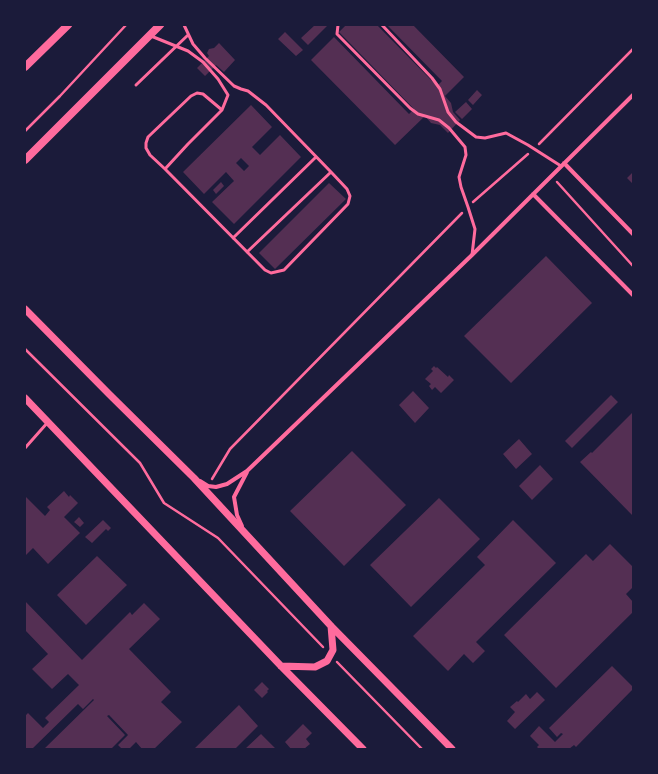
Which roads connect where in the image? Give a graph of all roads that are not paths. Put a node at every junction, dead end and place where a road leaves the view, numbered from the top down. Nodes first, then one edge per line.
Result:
1 (68, 25) edge
2 (160, 25) edge
3 (184, 25) edge
4 (338, 25) edge
5 (382, 25) edge
6 (150, 35) junction
7 (188, 35) junction
8 (177, 46) junction
9 (25, 67) edge
10 (136, 85) dead end
11 (633, 95) edge
12 (222, 110) junction
13 (316, 157) junction
14 (25, 160) edge
15 (562, 164) junction
16 (165, 168) junction
17 (331, 172) junction
18 (533, 194) junction
19 (633, 234) edge
20 (233, 238) junction
21 (247, 252) junction
22 (472, 255) junction
23 (633, 295) edge
24 (25, 309) edge
25 (25, 398) edge
26 (48, 422) junction
27 (25, 448) edge
28 (247, 471) junction
29 (194, 478) junction
30 (243, 530) junction
31 (331, 626) junction
32 (281, 666) junction
33 (363, 749) edge
34 (452, 749) edge

1 - 9 main road
2 - 6 main road
3 - 7 lane
4 - 22 lane
5 - 15 lane
6 - 8 lane
6 - 14 main road
7 - 8 lane
7 - 13 lane
8 - 10 lane
8 - 12 lane
11 - 15 street
12 - 16 lane
12 - 16 lane
13 - 17 lane
13 - 20 lane
15 - 18 street
15 - 19 street
16 - 20 lane
17 - 21 lane
17 - 21 lane
18 - 22 street
18 - 23 street
20 - 21 lane
22 - 28 street
24 - 29 street
25 - 26 street
26 - 27 lane
26 - 32 street
28 - 29 street
28 - 30 street
29 - 30 street
30 - 31 street
31 - 32 street
31 - 34 street
32 - 33 street

